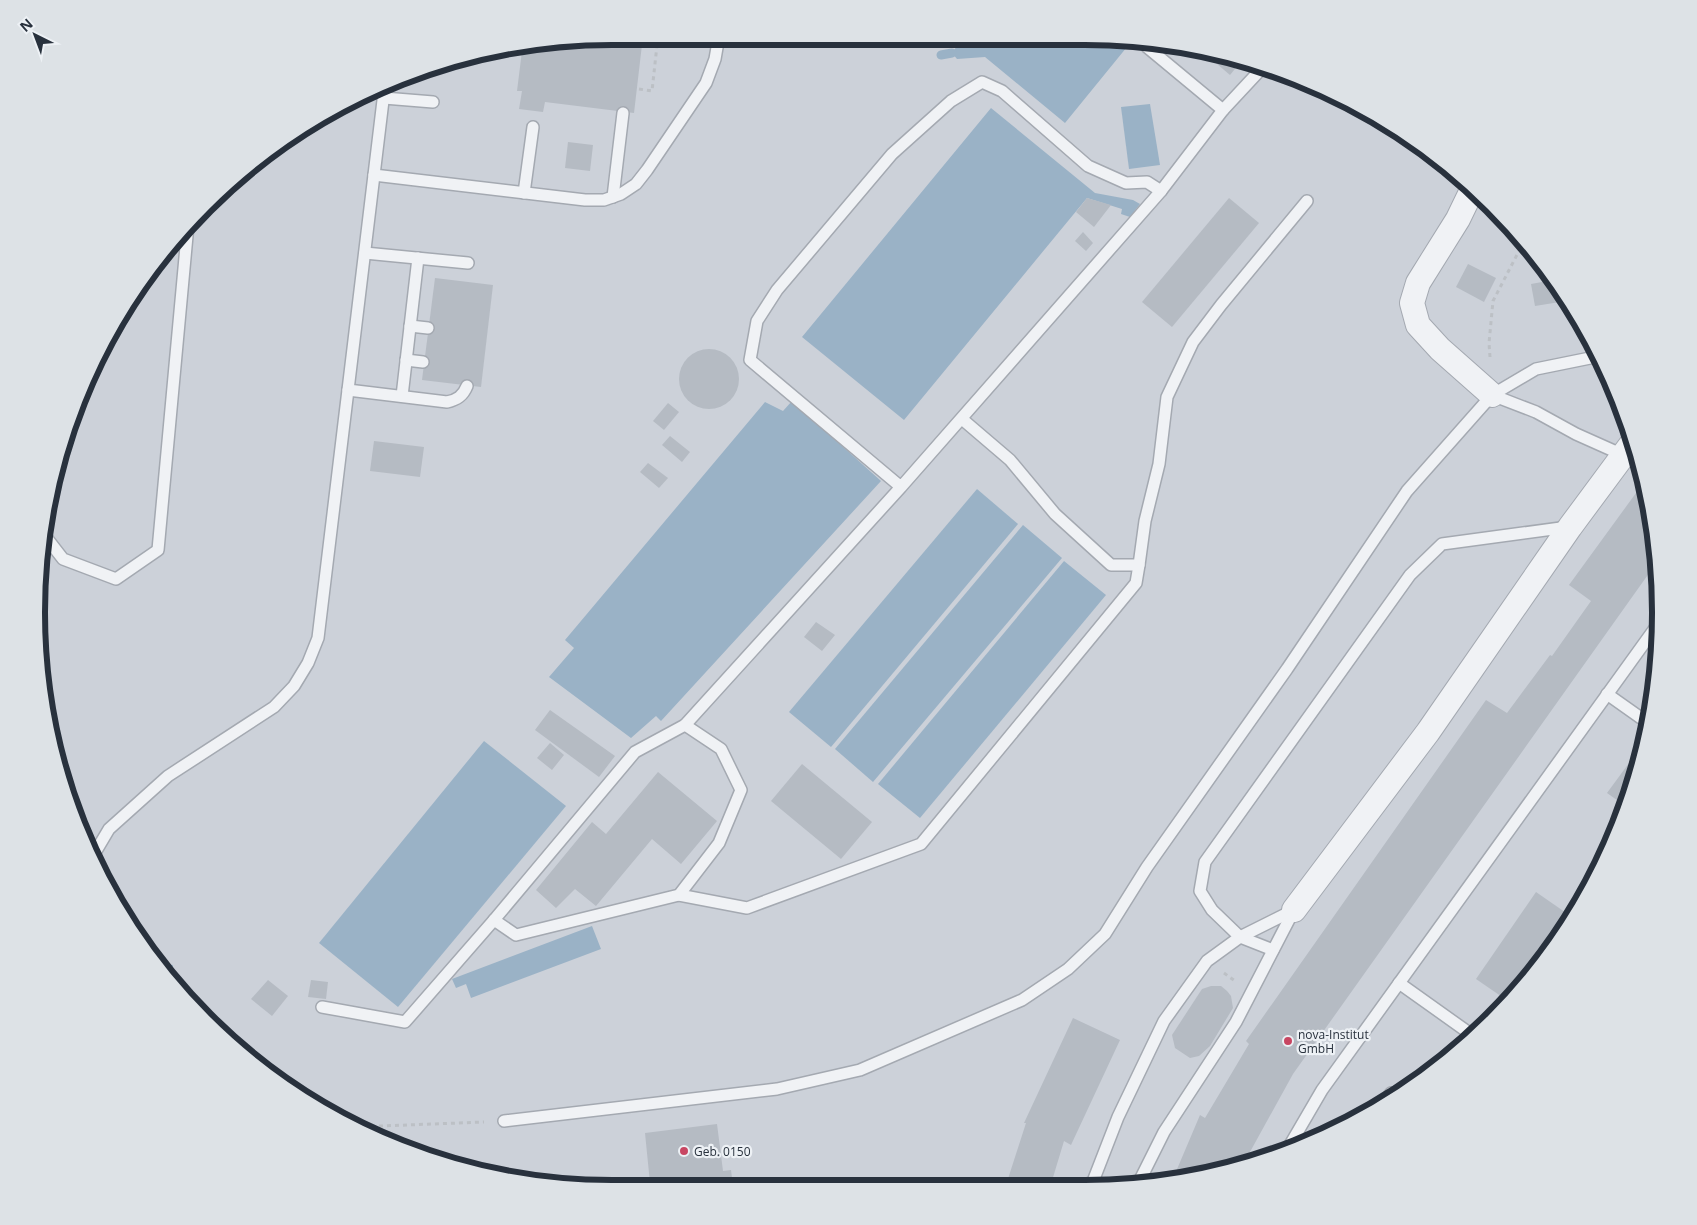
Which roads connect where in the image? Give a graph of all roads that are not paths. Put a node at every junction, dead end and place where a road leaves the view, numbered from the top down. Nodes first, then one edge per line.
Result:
1 (717, 45) edge
2 (1149, 49) edge
3 (1258, 72) edge
4 (384, 93) edge
5 (384, 98) junction
6 (433, 102) dead end
7 (1224, 110) junction
8 (623, 114) dead end
9 (533, 127) dead end
10 (374, 175) junction
11 (1161, 191) junction
12 (524, 192) junction
13 (1469, 196) edge
14 (613, 197) junction
15 (1307, 201) dead end
16 (187, 237) edge
17 (365, 253) junction
18 (418, 258) junction
19 (468, 263) dead end
20 (410, 326) junction
21 (428, 328) dead end
22 (1591, 358) edge
23 (406, 360) junction
24 (424, 362) dead end
25 (467, 386) dead end
26 (348, 390) junction
27 (1492, 395) junction
28 (402, 396) junction
29 (962, 420) junction
30 (1628, 448) edge
31 (901, 487) junction
32 (1570, 526) junction
33 (50, 542) edge
34 (1139, 565) junction
35 (1651, 633) edge
36 (1607, 694) junction
37 (1642, 719) edge
38 (685, 725) junction
39 (97, 849) edge
40 (679, 895) junction
41 (1294, 910) junction
42 (494, 920) junction
43 (1240, 937) junction
44 (1273, 950) junction
45 (1399, 983) junction
46 (322, 1006) dead end
47 (1467, 1032) edge
48 (504, 1121) road end
49 (1293, 1141) edge
50 (1142, 1177) edge
51 (1094, 1180) edge

1 - 14 lane
2 - 7 lane
3 - 7 lane
4 - 5 lane
5 - 6 lane
5 - 10 lane
7 - 11 lane
8 - 14 lane
9 - 12 lane
10 - 12 lane
10 - 17 lane
11 - 29 lane
11 - 31 lane
12 - 14 lane
13 - 27 street
15 - 34 lane
16 - 33 lane
17 - 18 lane
17 - 26 lane
18 - 19 lane
18 - 20 lane
20 - 21 lane
20 - 23 lane
22 - 27 lane
23 - 24 lane
23 - 28 lane
25 - 28 lane
26 - 28 lane
26 - 39 lane
27 - 30 lane
27 - 48 lane
29 - 31 lane
29 - 34 lane
30 - 32 street
31 - 38 lane
32 - 41 street
32 - 43 lane
34 - 40 lane
35 - 36 lane
36 - 37 lane
36 - 45 lane
38 - 40 lane
38 - 42 lane
40 - 42 lane
41 - 43 lane
41 - 44 lane
42 - 46 lane
43 - 44 lane
43 - 51 lane
44 - 50 lane
45 - 47 lane
45 - 49 lane

